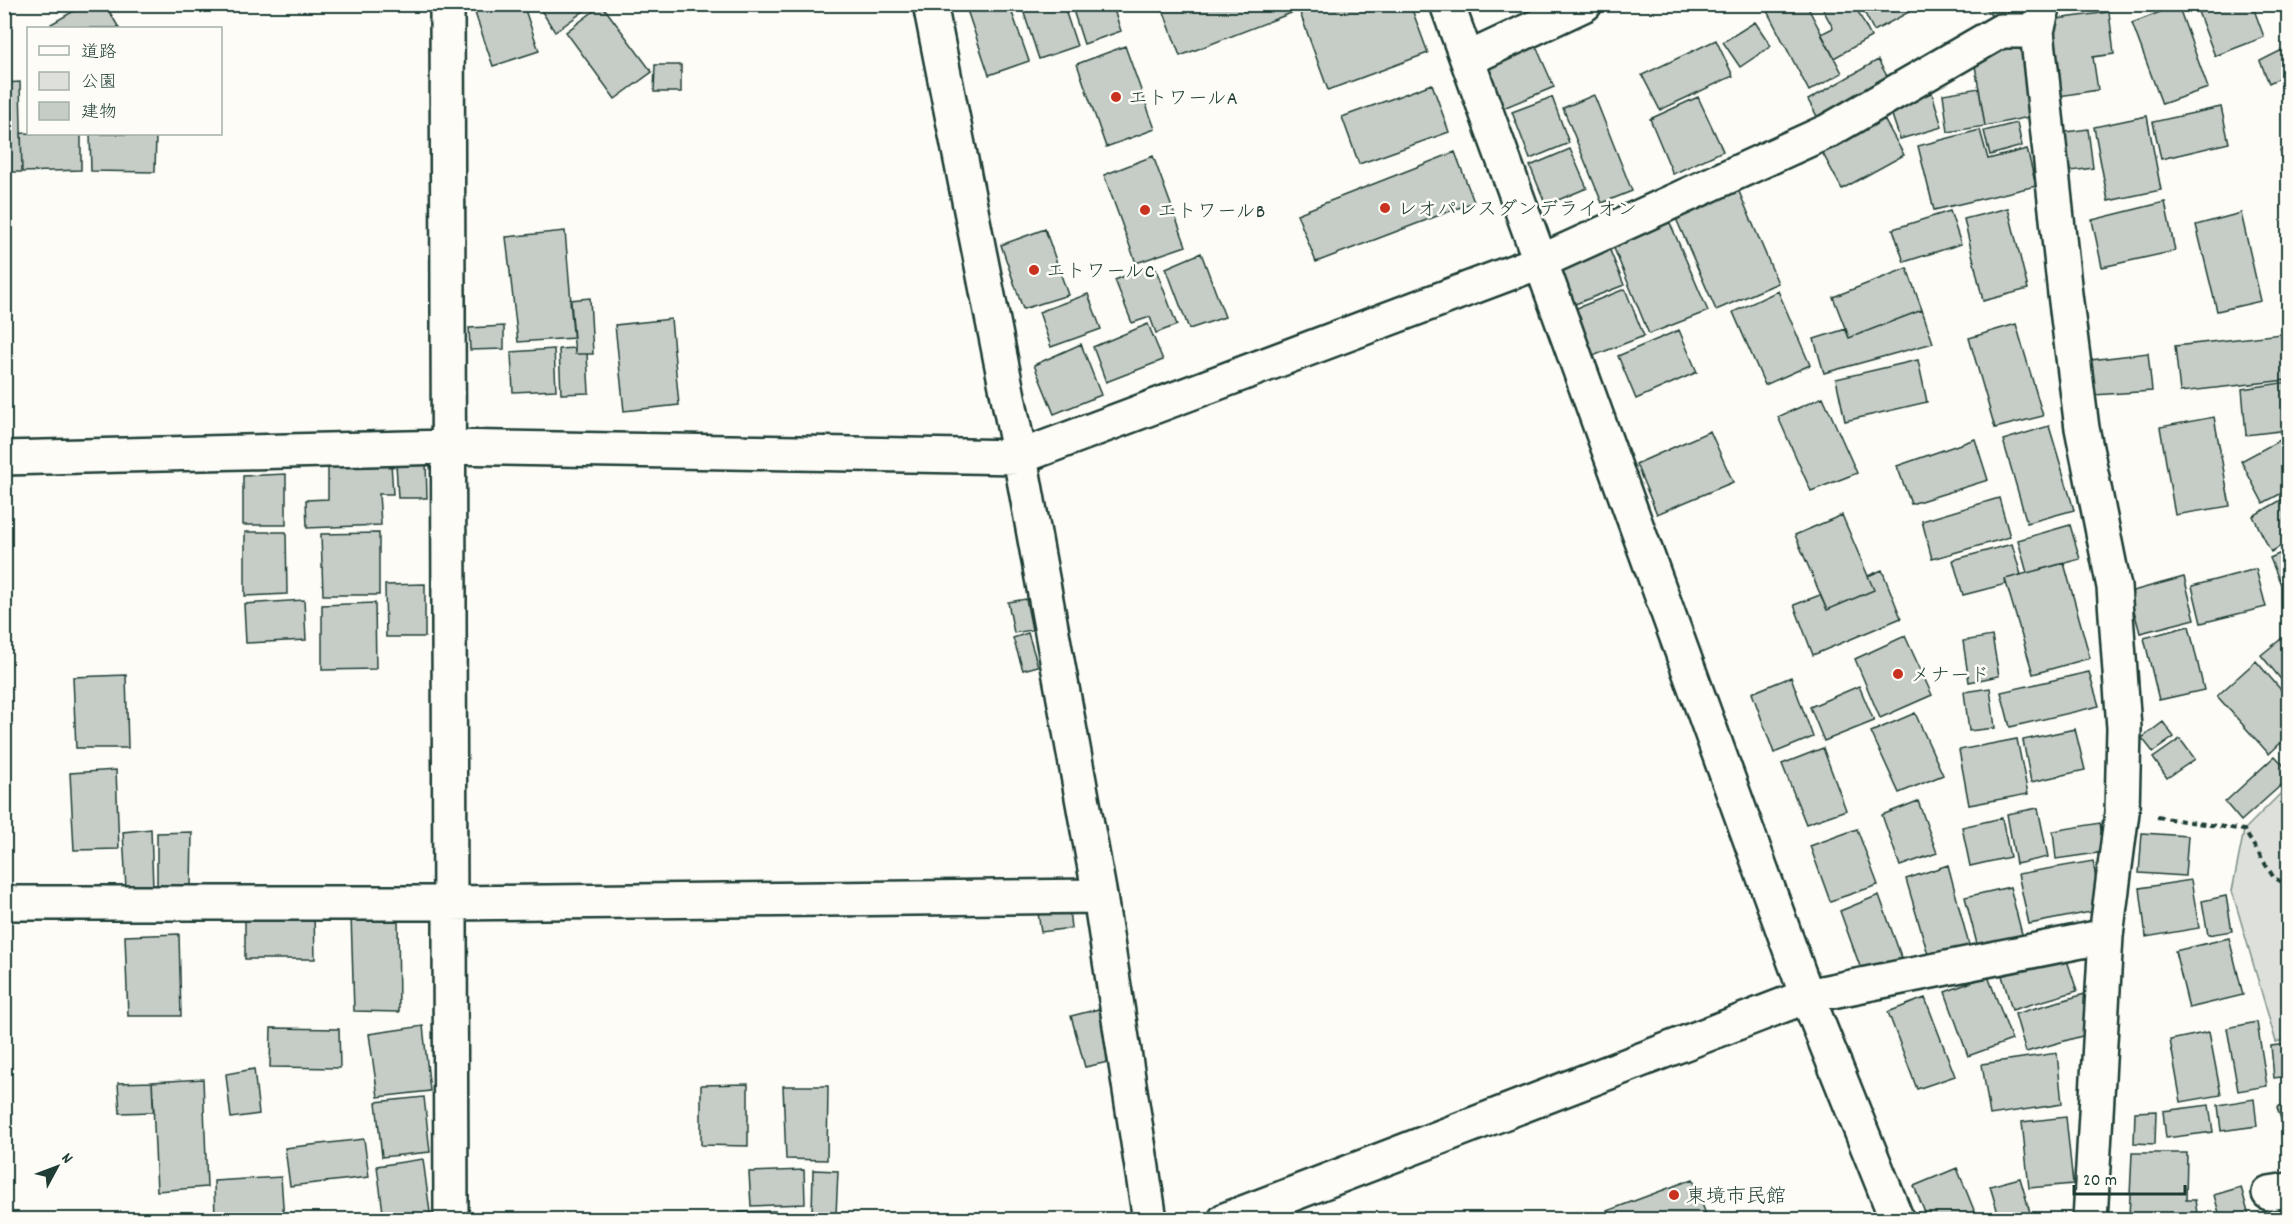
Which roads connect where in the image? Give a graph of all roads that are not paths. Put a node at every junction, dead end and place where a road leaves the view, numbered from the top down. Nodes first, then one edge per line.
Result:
1 (447, 4) edge
2 (930, 4) edge
3 (1447, 4) edge
4 (1585, 4) edge
5 (2041, 18) edge
6 (1468, 59) junction
7 (1542, 261) junction
8 (448, 447) junction
9 (1020, 457) junction
10 (4, 458) edge
11 (1100, 896) junction
12 (4, 903) edge
13 (451, 903) junction
14 (2106, 936) junction
15 (1807, 996) junction
16 (451, 1220) edge
17 (1150, 1220) edge
18 (1225, 1220) edge
19 (1897, 1220) edge
20 (2090, 1220) edge

1 - 8 street
2 - 9 street
3 - 6 street
4 - 6 street
5 - 7 street
5 - 14 street
6 - 7 street
7 - 9 street
7 - 15 street
8 - 9 street
8 - 10 street
8 - 13 street
9 - 11 street
11 - 13 street
11 - 17 street
12 - 13 street
13 - 16 street
14 - 15 street
14 - 20 street
15 - 18 street
15 - 19 street

